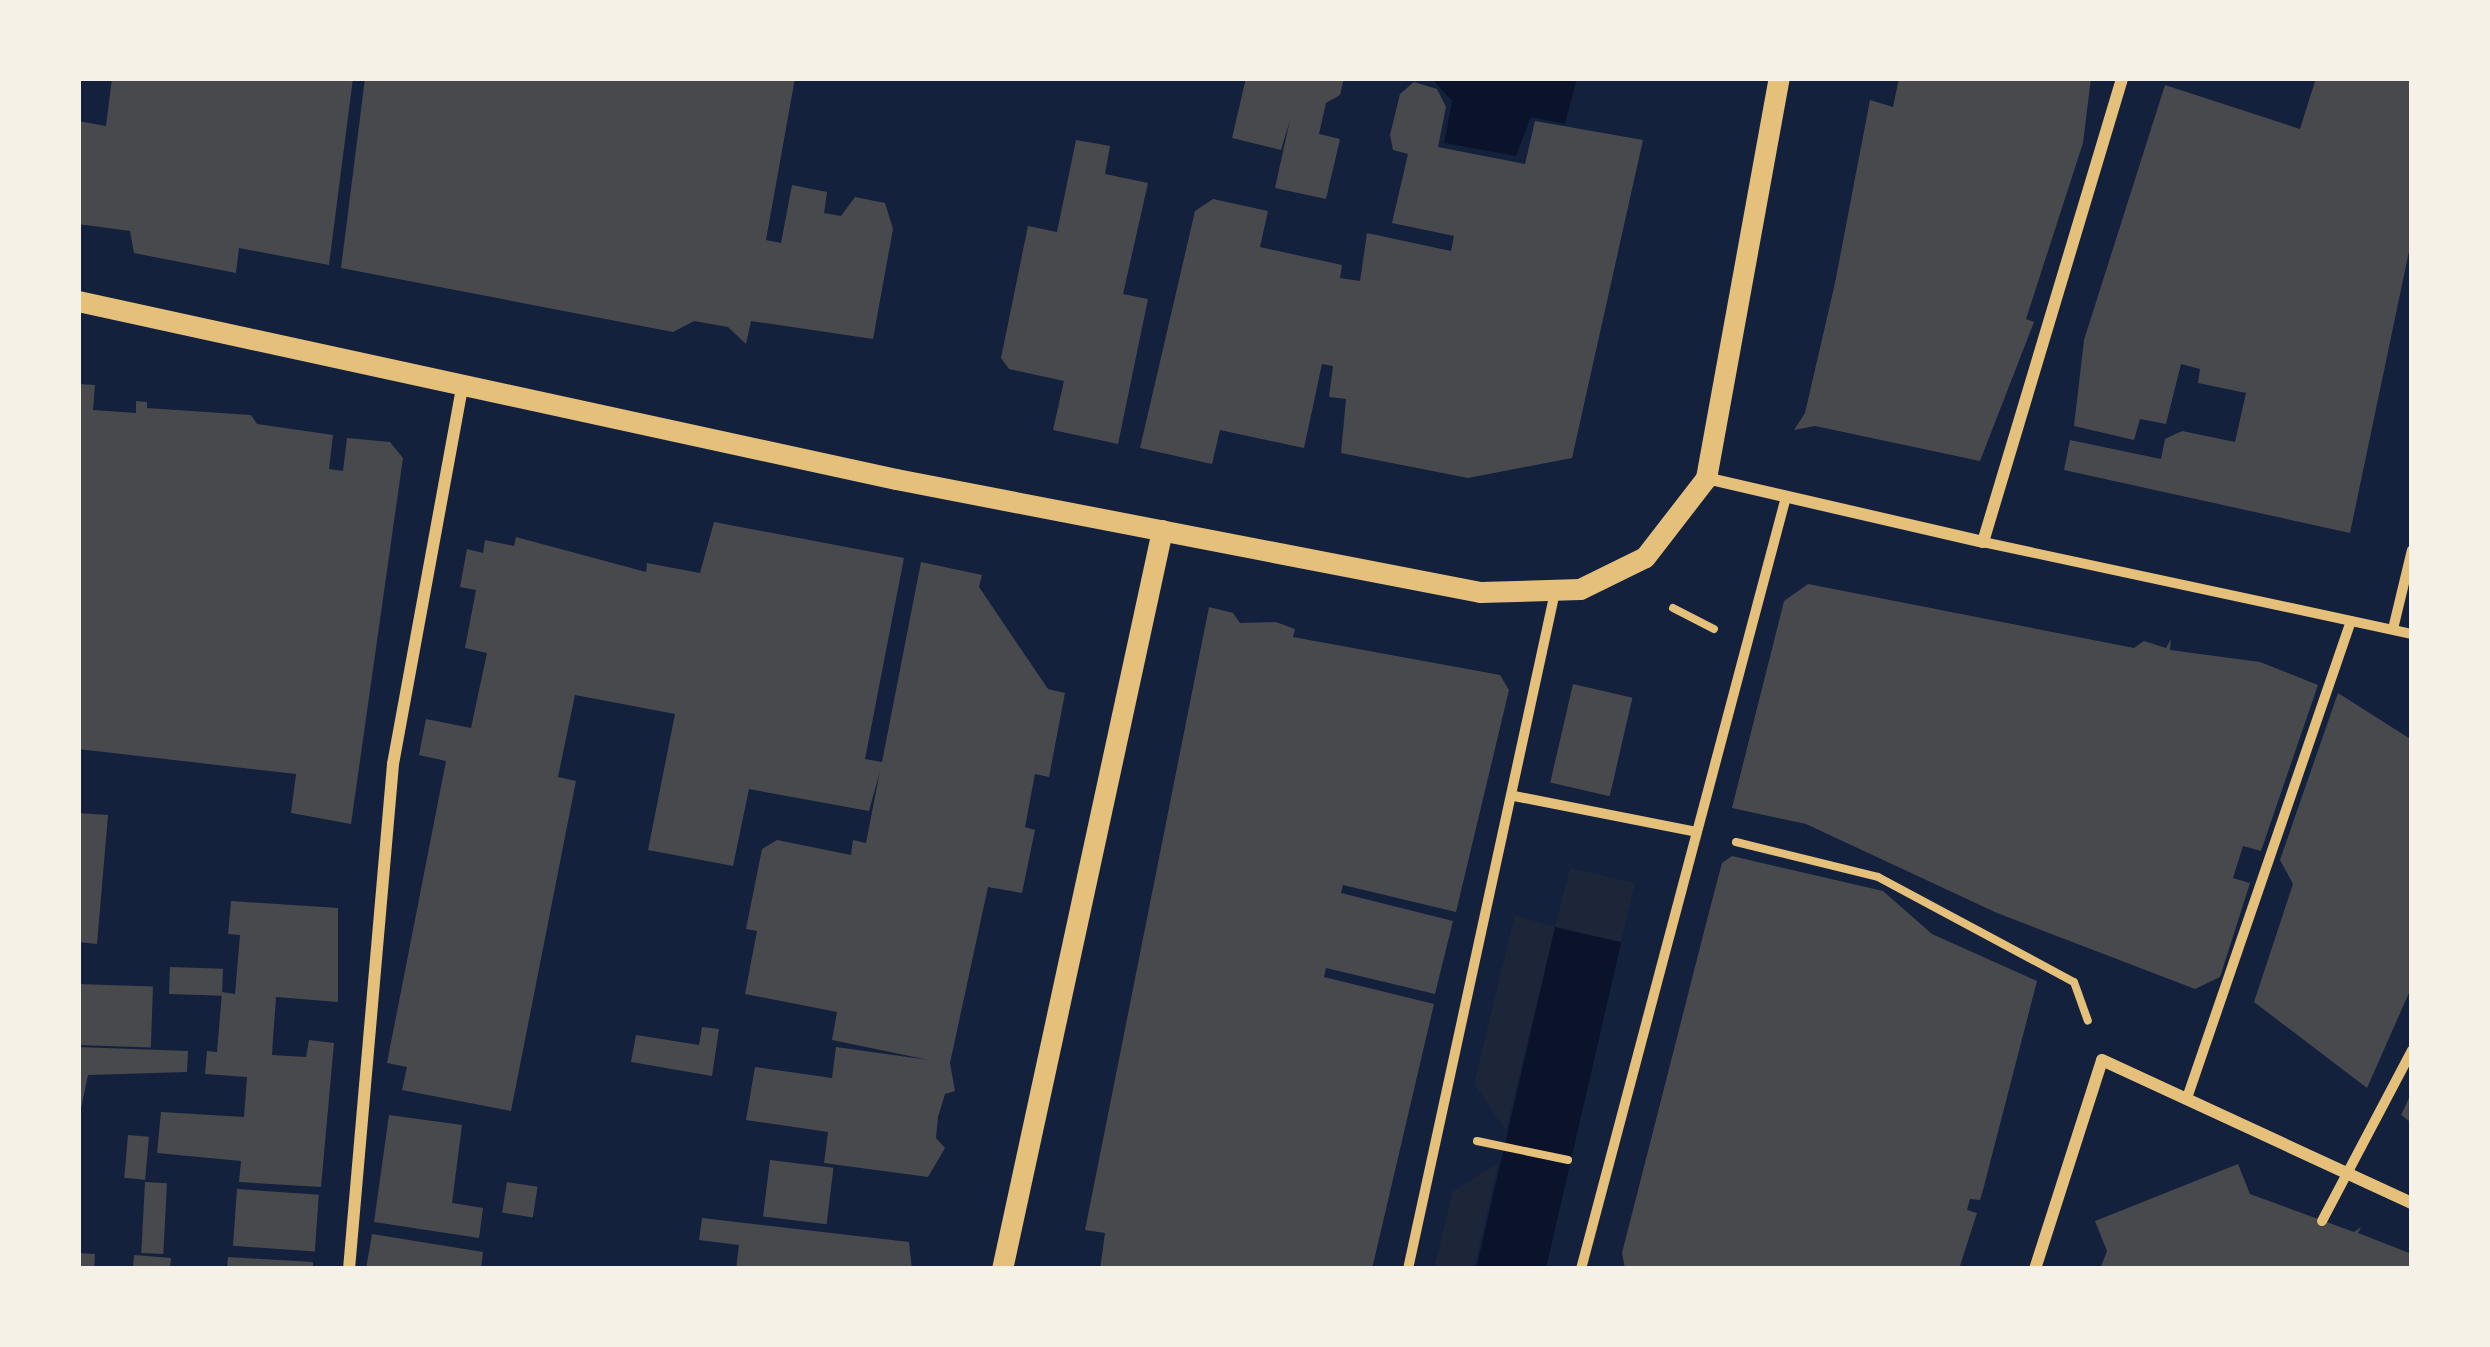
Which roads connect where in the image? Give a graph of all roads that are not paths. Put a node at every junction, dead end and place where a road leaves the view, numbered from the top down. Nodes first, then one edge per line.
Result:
1 (1779, 78) edge
2 (2122, 78) edge
3 (78, 301) edge
4 (462, 388) junction
5 (1706, 478) junction
6 (1786, 497) junction
7 (1162, 530) junction
8 (1983, 542) junction
9 (2412, 550) edge
10 (1555, 592) junction
11 (2351, 621) junction
12 (2393, 629) junction
13 (2412, 634) edge
14 (1514, 796) junction
15 (1694, 831) junction
16 (2412, 1050) edge
17 (2187, 1098) junction
18 (2344, 1178) junction
19 (2412, 1203) edge
20 (2322, 1221) dead end
21 (349, 1269) edge
22 (1002, 1269) edge
23 (1408, 1269) edge
24 (1581, 1269) edge
25 (2035, 1269) edge

1 - 5 street
2 - 8 street
3 - 4 street
4 - 7 street
4 - 21 street
5 - 6 street
5 - 10 street
6 - 8 street
6 - 15 street
7 - 10 street
7 - 22 street
8 - 11 street
9 - 12 street
10 - 14 street
11 - 12 street
11 - 17 street
12 - 13 street
14 - 15 street
14 - 23 street
15 - 24 street
16 - 18 street
17 - 18 street
17 - 25 street
18 - 19 street
18 - 20 street

